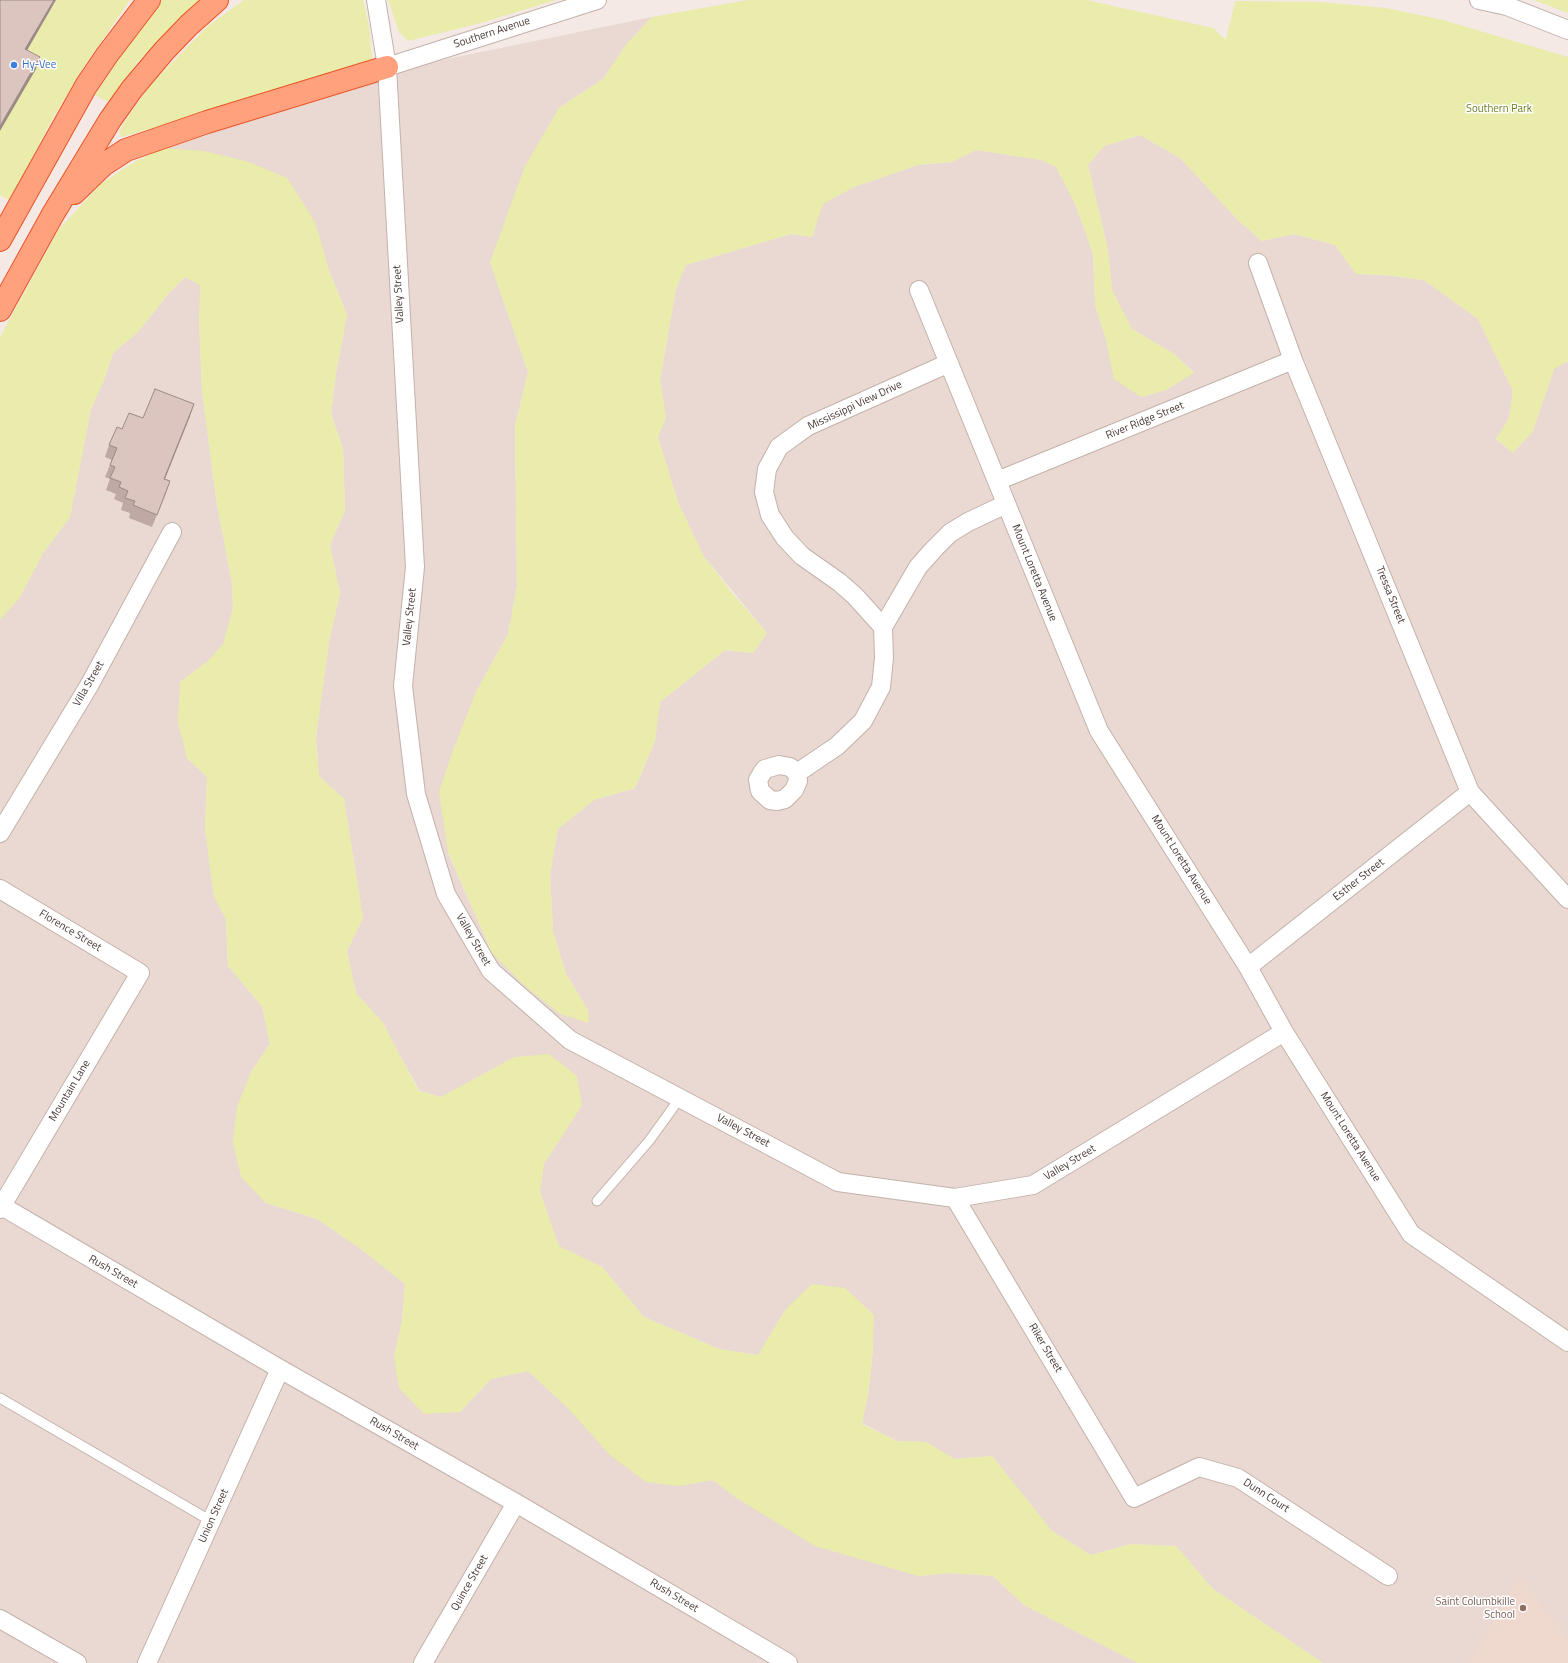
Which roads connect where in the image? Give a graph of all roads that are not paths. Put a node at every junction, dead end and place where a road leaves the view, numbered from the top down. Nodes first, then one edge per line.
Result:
1 (149, 0) edge
2 (217, 0) edge
3 (376, 0) edge
4 (597, 0) edge
5 (1479, 0) edge
6 (1568, 30) edge
7 (387, 67) junction
8 (53, 214) junction
9 (0, 240) edge
10 (1258, 263) dead end
11 (919, 290) dead end
12 (0, 310) edge
13 (1293, 360) junction
14 (949, 363) junction
15 (997, 481) junction
16 (1006, 504) junction
17 (172, 532) dead end
18 (883, 628) junction
19 (797, 773) dead end
20 (1470, 792) junction
21 (0, 833) edge
22 (0, 889) edge
23 (1568, 899) edge
24 (1248, 967) junction
25 (140, 974) joint
26 (1284, 1032) junction
27 (680, 1098) junction
28 (955, 1198) junction
29 (597, 1201) dead end
30 (1, 1207) edge
31 (1568, 1342) edge
32 (280, 1370) junction
33 (0, 1398) edge
34 (1134, 1498) joint
35 (516, 1503) junction
36 (212, 1521) junction
37 (1388, 1576) dead end
38 (0, 1619) edge
39 (77, 1663) edge
40 (148, 1663) edge
41 (423, 1663) edge
42 (788, 1663) edge

1 - 9 highway
2 - 8 highway
3 - 7 street, Valley Street
4 - 7 street, Southern Avenue
5 - 6 street
7 - 8 highway
7 - 27 street, Valley Street
8 - 12 highway
10 - 13 street, Tressa Street
11 - 14 street, Mount Loretta Avenue
13 - 15 street, River Ridge Street
13 - 20 street, Tressa Street
14 - 15 street, Mount Loretta Avenue
14 - 18 street, Mississippi View Drive
15 - 16 street, Mount Loretta Avenue
16 - 18 street
16 - 24 street, Mount Loretta Avenue
17 - 21 street, Villa Street
18 - 19 street
20 - 23 street, Tressa Street
20 - 24 street, Esther Street
22 - 25 street, Florence Street
24 - 26 street, Mount Loretta Avenue
25 - 30 street, Mountain Lane
26 - 28 street, Valley Street
26 - 31 street, Mount Loretta Avenue
27 - 28 street, Valley Street
27 - 29 lane
28 - 34 street, Riker Street
30 - 32 street, Rush Street
32 - 35 street, Rush Street
32 - 36 street, Union Street
33 - 36 lane
34 - 37 street, Dunn Court
35 - 41 street, Quince Street
35 - 42 street, Rush Street
36 - 40 street, Union Street
38 - 39 street

